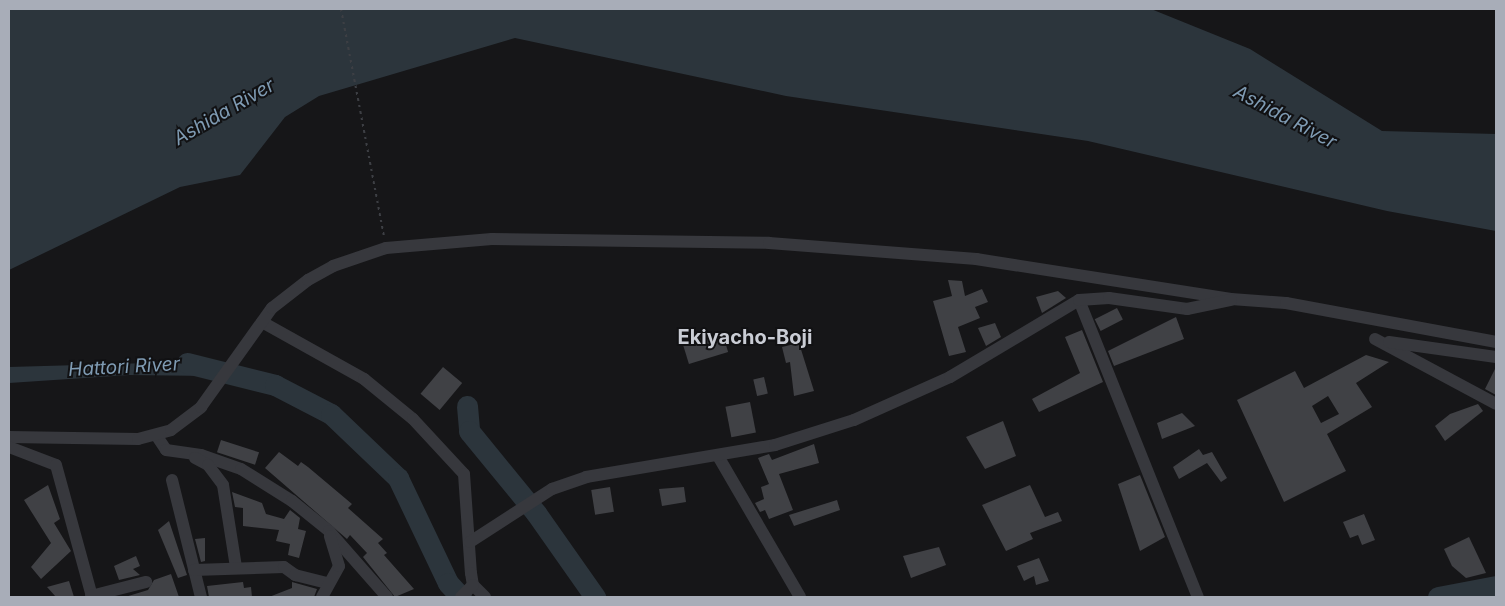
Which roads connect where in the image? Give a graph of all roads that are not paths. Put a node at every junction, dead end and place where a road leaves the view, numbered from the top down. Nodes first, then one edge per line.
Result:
1 (1079, 300) junction
2 (1231, 300) junction
3 (259, 326) junction
4 (1496, 342) edge
5 (1496, 357) edge
6 (1496, 404) edge
7 (156, 435) junction
8 (9, 437) edge
9 (9, 447) edge
10 (192, 454) junction
11 (718, 456) junction
12 (172, 480) dead end
13 (329, 531) junction
14 (470, 542) junction
15 (236, 567) junction
16 (194, 570) junction
17 (146, 582) dead end
18 (328, 583) junction
19 (468, 590) edge
20 (92, 596) edge
21 (201, 597) edge
22 (322, 597) edge
23 (388, 597) edge
24 (485, 597) edge
25 (800, 597) edge
26 (1198, 597) edge

1 - 2 street
1 - 11 street
1 - 26 street
2 - 3 street
2 - 4 street
3 - 7 street
3 - 14 street
5 - 6 street
7 - 8 street
7 - 10 street
9 - 20 street
10 - 13 street
10 - 15 street
11 - 14 street
11 - 25 street
12 - 16 street
13 - 18 street
13 - 23 street
14 - 19 street
15 - 16 street
15 - 18 street
16 - 21 street
17 - 20 street
18 - 22 street
19 - 24 street

